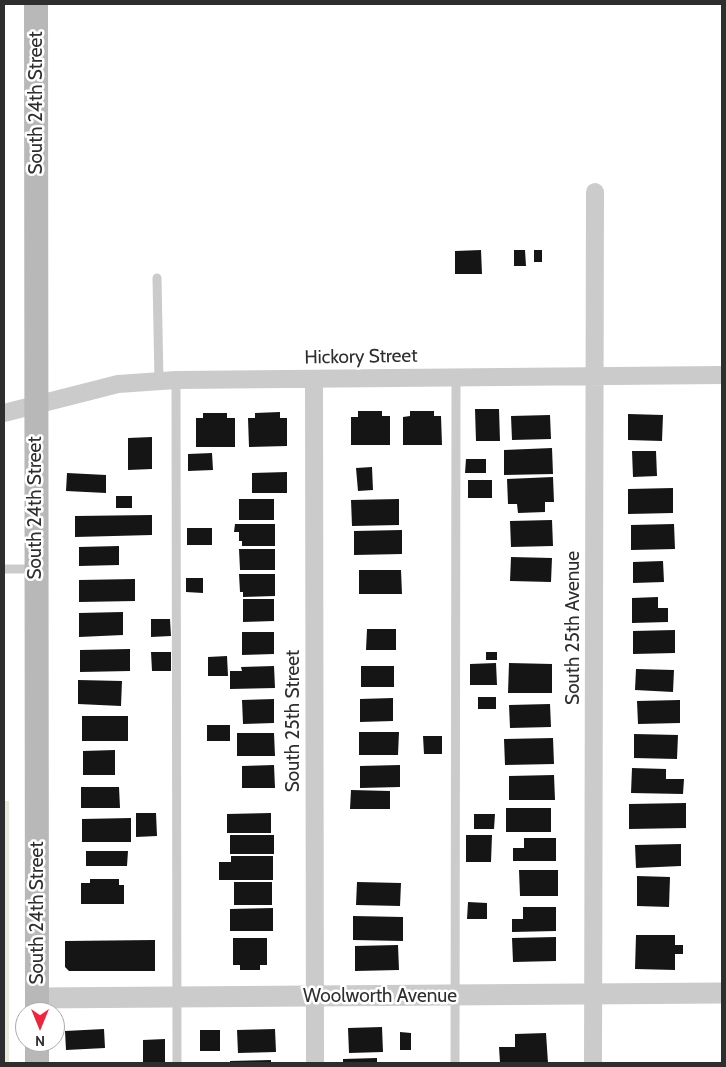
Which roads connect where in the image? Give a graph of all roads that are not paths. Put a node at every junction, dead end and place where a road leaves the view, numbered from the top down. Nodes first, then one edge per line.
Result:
1 (36, 4) edge
2 (595, 192) dead end
3 (157, 278) dead end
4 (595, 375) junction
5 (722, 375) edge
6 (456, 377) junction
7 (314, 379) junction
8 (168, 380) junction
9 (35, 406) junction
10 (4, 413) edge
11 (4, 569) edge
12 (36, 569) junction
13 (722, 993) edge
14 (594, 994) junction
15 (455, 995) junction
16 (314, 996) junction
17 (177, 998) junction
18 (37, 1002) edge
19 (65, 1004) edge
20 (177, 1063) edge
21 (314, 1063) edge
22 (455, 1063) edge
23 (593, 1063) edge

1 - 9 main road, South 24th Street
2 - 4 street, South 25th Avenue
3 - 8 lane
4 - 5 street, Hickory Street
4 - 6 street, Hickory Street
4 - 14 street, South 25th Avenue
6 - 7 street, Hickory Street
6 - 15 lane
7 - 8 street, Hickory Street
7 - 16 street, South 25th Street
8 - 9 street, Hickory Street
8 - 17 lane
9 - 10 street, Hickory Street
9 - 12 main road, South 24th Street
11 - 12 lane
12 - 18 main road, South 24th Street
13 - 14 street, Woolworth Avenue
14 - 15 street, Woolworth Avenue
14 - 23 street, South 25th Avenue
15 - 16 street, Woolworth Avenue
15 - 22 lane
16 - 17 street, Woolworth Avenue
16 - 21 street, South 25th Street
17 - 19 street, Woolworth Avenue
17 - 20 lane

